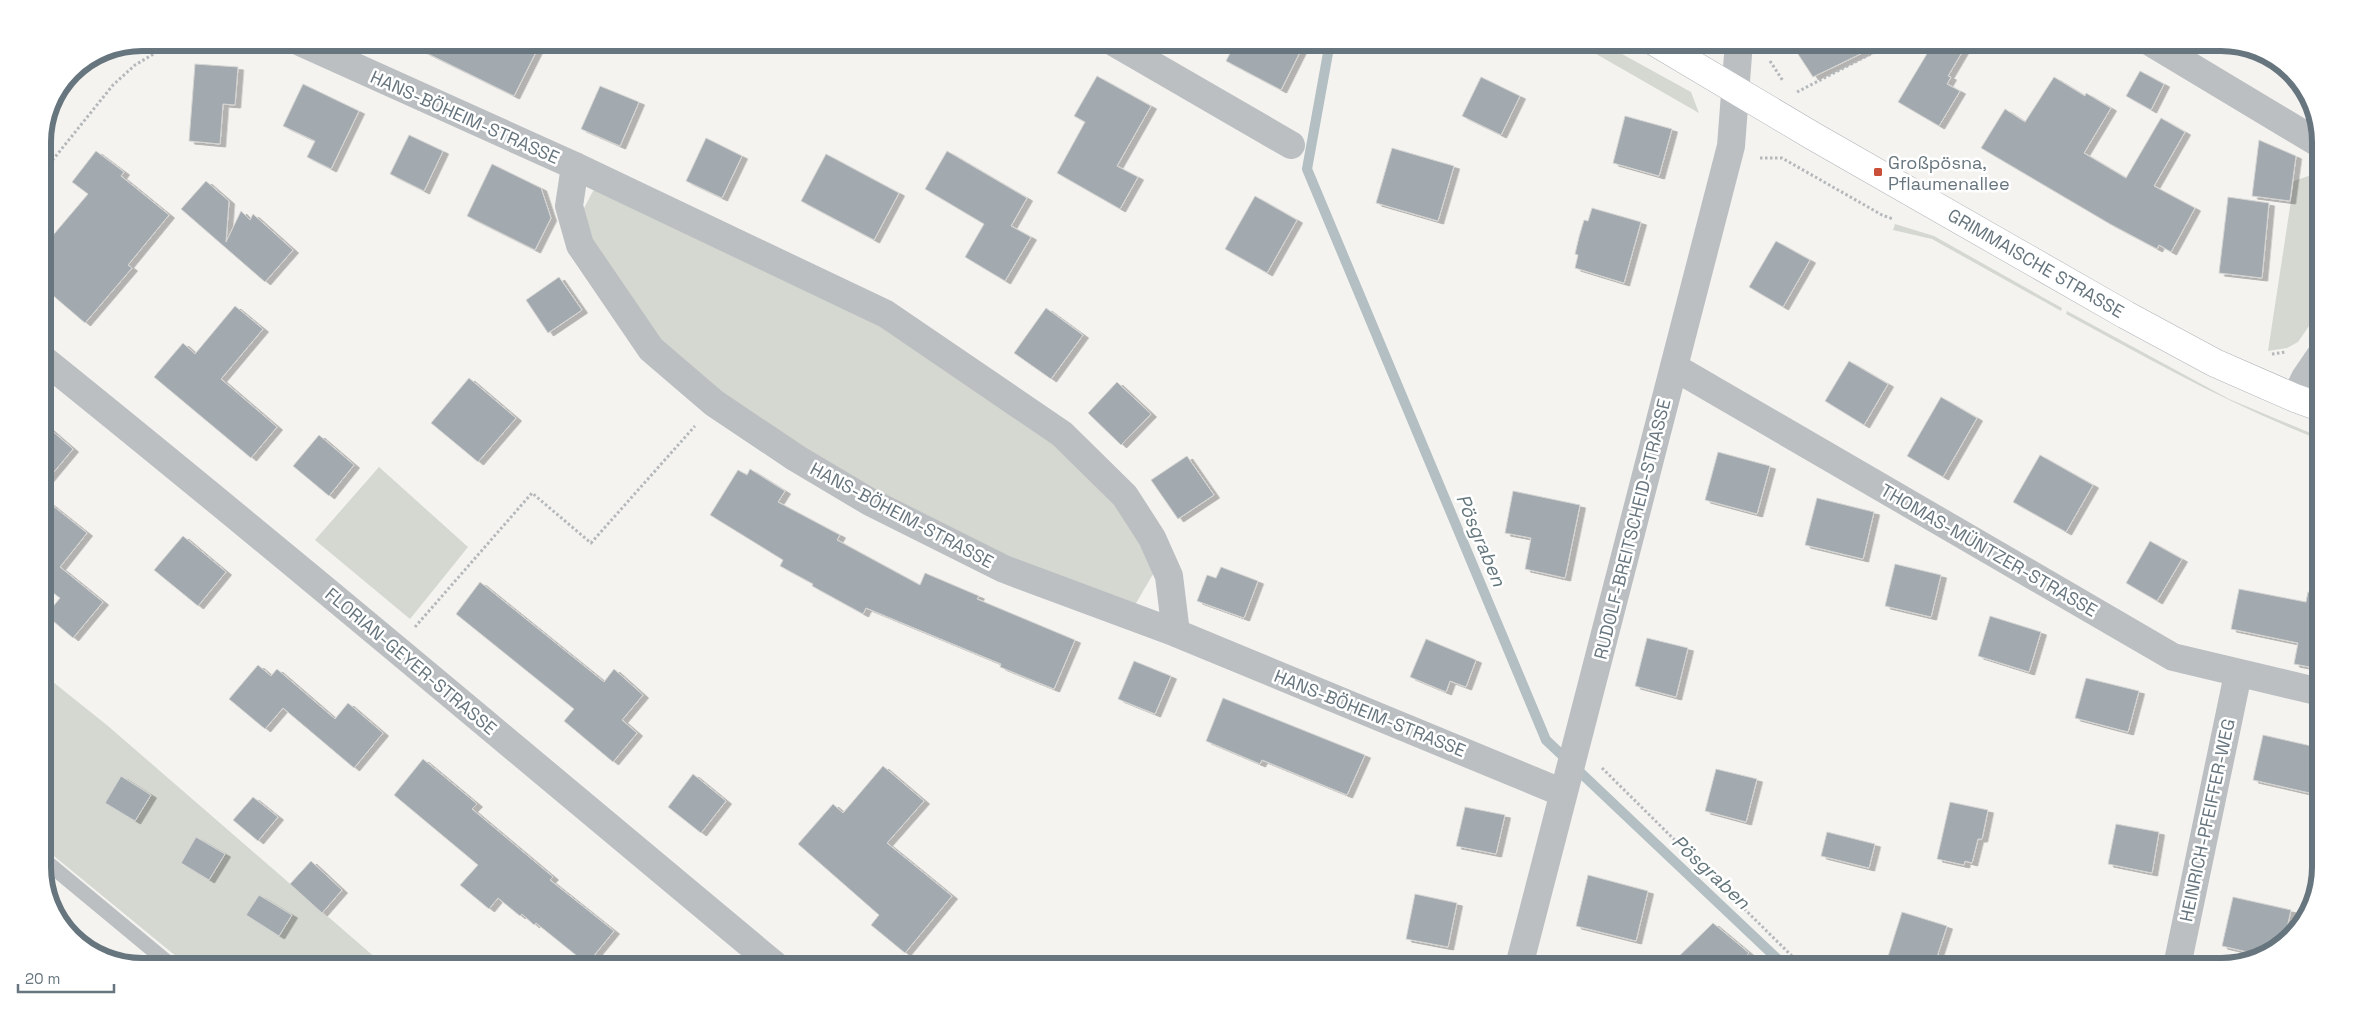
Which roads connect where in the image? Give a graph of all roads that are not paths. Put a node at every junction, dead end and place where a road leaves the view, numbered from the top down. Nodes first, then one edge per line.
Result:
1 (320, 51) edge
2 (1129, 51) edge
3 (1671, 51) edge
4 (1738, 51) edge
5 (2165, 51) edge
6 (1736, 89) junction
7 (2312, 139) edge
8 (1291, 145) dead end
9 (575, 166) junction
10 (51, 365) edge
11 (1674, 367) junction
12 (2312, 368) edge
13 (2295, 398) junction
14 (2312, 404) edge
15 (1176, 633) junction
16 (2238, 674) junction
17 (2312, 690) edge
18 (1571, 765) junction
19 (51, 866) edge
20 (162, 958) edge
21 (766, 958) edge
22 (1521, 958) edge
23 (2179, 958) edge

1 - 9 street, HANS-BÖHEIM-STRASSE
2 - 8 street
3 - 6 main road, GRIMMAISCHE STRASSE
4 - 6 street, RUDOLF-BREITSCHEID-STRASSE
5 - 7 street
6 - 11 street, RUDOLF-BREITSCHEID-STRASSE
6 - 13 main road, GRIMMAISCHE STRASSE
9 - 15 street, HANS-BÖHEIM-STRASSE
9 - 15 street, HANS-BÖHEIM-STRASSE
10 - 21 street, FLORIAN-GEYER-STRASSE
11 - 16 street, THOMAS-MÜNTZER-STRASSE
11 - 18 street, RUDOLF-BREITSCHEID-STRASSE
12 - 13 street
13 - 14 main road, GRIMMAISCHE STRASSE
15 - 18 street, HANS-BÖHEIM-STRASSE
16 - 17 street, THOMAS-MÜNTZER-STRASSE
16 - 23 street, HEINRICH-PFEIFFER-WEG
18 - 22 street, RUDOLF-BREITSCHEID-STRASSE
19 - 20 lane

